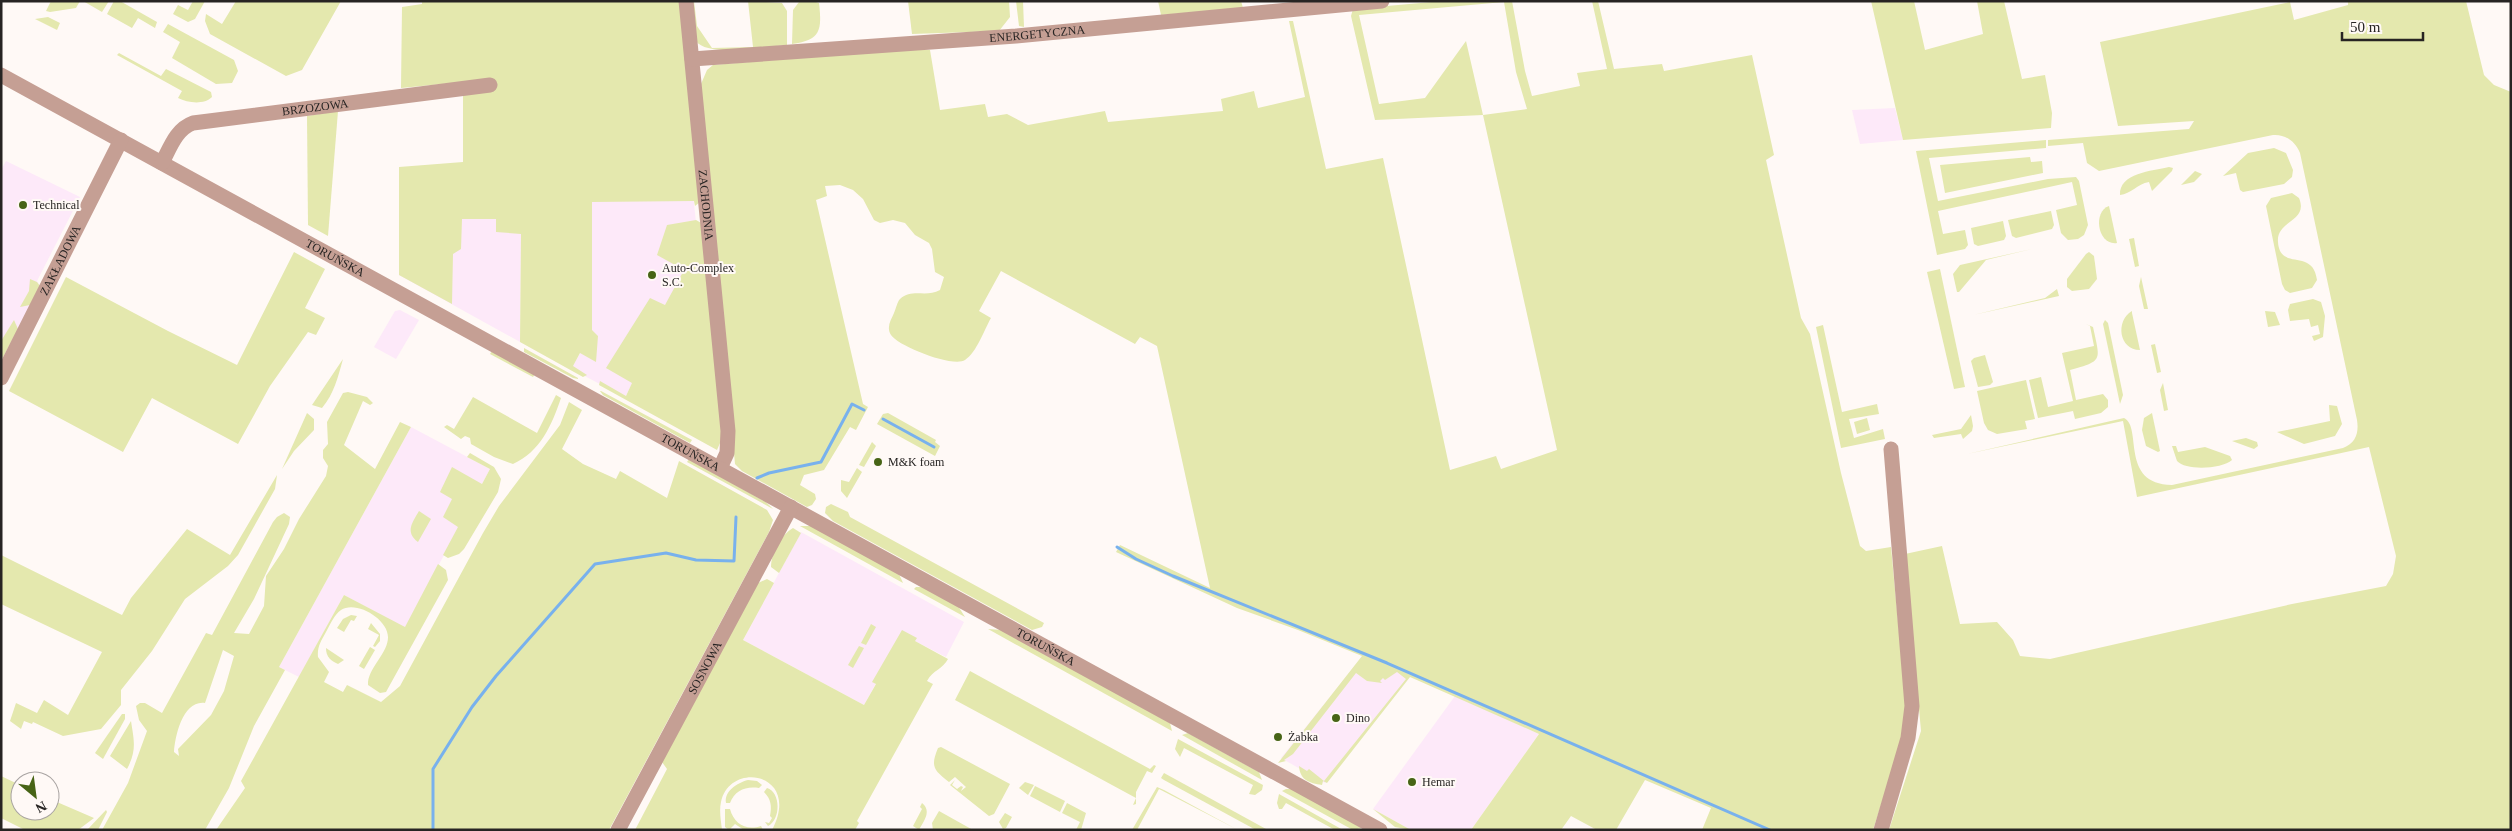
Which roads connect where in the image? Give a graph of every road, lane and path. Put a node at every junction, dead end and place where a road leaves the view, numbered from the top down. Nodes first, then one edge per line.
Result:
1 (686, 1) edge
2 (1382, 1) edge
3 (692, 58) junction
4 (1, 75) edge
5 (490, 85) dead end
6 (121, 140) junction
7 (162, 163) junction
8 (1, 378) edge
9 (1891, 449) dead end
10 (720, 468) junction
11 (791, 507) junction
12 (618, 830) edge
13 (1380, 830) edge
14 (1881, 830) edge

1 - 3 street, ZACHODNIA
2 - 3 street, ENERGETYCZNA
3 - 10 street, ZACHODNIA
4 - 6 street, TORUŃSKA
5 - 7 street, BRZOZOWA
6 - 7 street, TORUŃSKA
6 - 8 street, ZAKŁADOWA
7 - 10 street, TORUŃSKA
9 - 14 street
10 - 11 street, TORUŃSKA
11 - 12 street, SOSNOWA
11 - 13 street, TORUŃSKA

